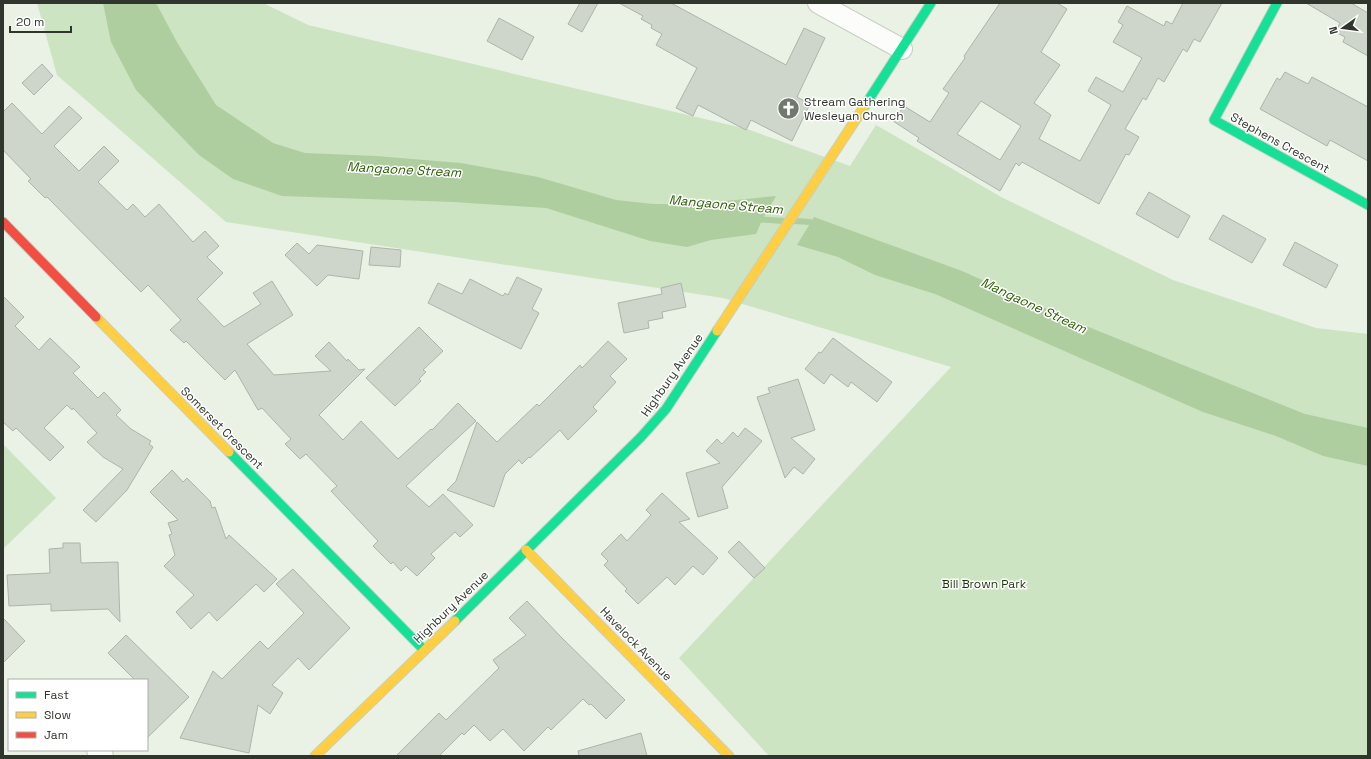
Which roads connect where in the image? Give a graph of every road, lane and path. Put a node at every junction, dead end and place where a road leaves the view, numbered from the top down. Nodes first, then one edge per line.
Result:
1 (818, 3) edge
2 (931, 3) edge
3 (1277, 3) edge
4 (902, 49) junction
5 (1368, 205) edge
6 (3, 222) edge
7 (526, 550) junction
8 (424, 650) junction
9 (315, 756) edge
10 (729, 756) edge

1 - 4 street
2 - 4 street, Highbury Avenue
3 - 5 street, Stephens Crescent
4 - 7 street, Highbury Avenue
6 - 8 street, Somerset Crescent
7 - 8 street, Highbury Avenue
7 - 10 street, Havelock Avenue
8 - 9 street, Highbury Avenue

